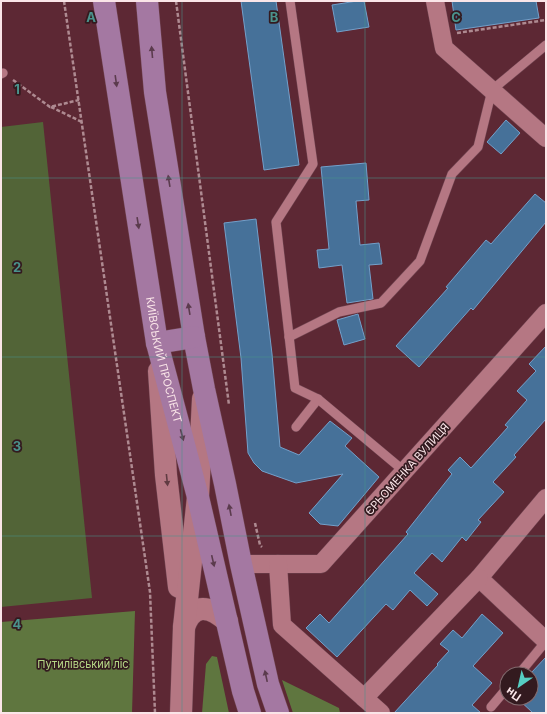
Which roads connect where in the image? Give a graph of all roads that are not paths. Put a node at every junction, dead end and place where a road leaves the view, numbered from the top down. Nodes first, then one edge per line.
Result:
1 (104, 1) edge
2 (147, 1) edge
3 (290, 1) edge
4 (435, 1) edge
5 (546, 45) edge
6 (492, 90) junction
7 (546, 138) edge
8 (546, 314) edge
9 (194, 337) junction
10 (289, 337) junction
11 (157, 344) junction
12 (204, 389) junction
13 (318, 399) junction
14 (296, 427) dead end
15 (404, 472) junction
16 (198, 497) junction
17 (546, 498) edge
18 (241, 564) junction
19 (278, 564) junction
20 (479, 578) junction
21 (227, 621) junction
22 (184, 627) junction
23 (546, 641) edge
24 (526, 666) edge
25 (364, 698) junction
26 (499, 698) edge
27 (491, 707) dead end
28 (181, 713) edge
29 (250, 713) edge
30 (278, 713) edge
31 (381, 713) edge

1 -> 11 main road, КИЇВСЬКИЙ ПРОСПЕКТ
9 -> 2 main road
3 - 10 lane
4 - 6 street
5 - 6 lane
6 - 7 street
6 - 10 lane
8 - 15 street, ЄРЬОМЕНКА ВУЛИЦЯ
9 - 11 main road
9 - 12 main road
10 - 13 lane
11 -> 16 main road, КИЇВСЬКИЙ ПРОСПЕКТ
11 -> 22 street
12 - 16 street
18 -> 12 main road
13 - 14 lane
13 - 15 lane
15 - 19 street, ЄРЬОМЕНКА ВУЛИЦЯ
16 -> 21 main road, КИЇВСЬКИЙ ПРОСПЕКТ
16 - 22 street
17 - 20 street
18 - 19 street, ЄРЬОМЕНКА ВУЛИЦЯ
30 -> 18 main road
19 - 25 street
20 - 23 street
20 - 25 street
21 - 22 street
21 - 29 main road, КИЇВСЬКИЙ ПРОСПЕКТ
22 - 28 street
23 - 24 lane
25 - 31 street
26 - 27 lane

